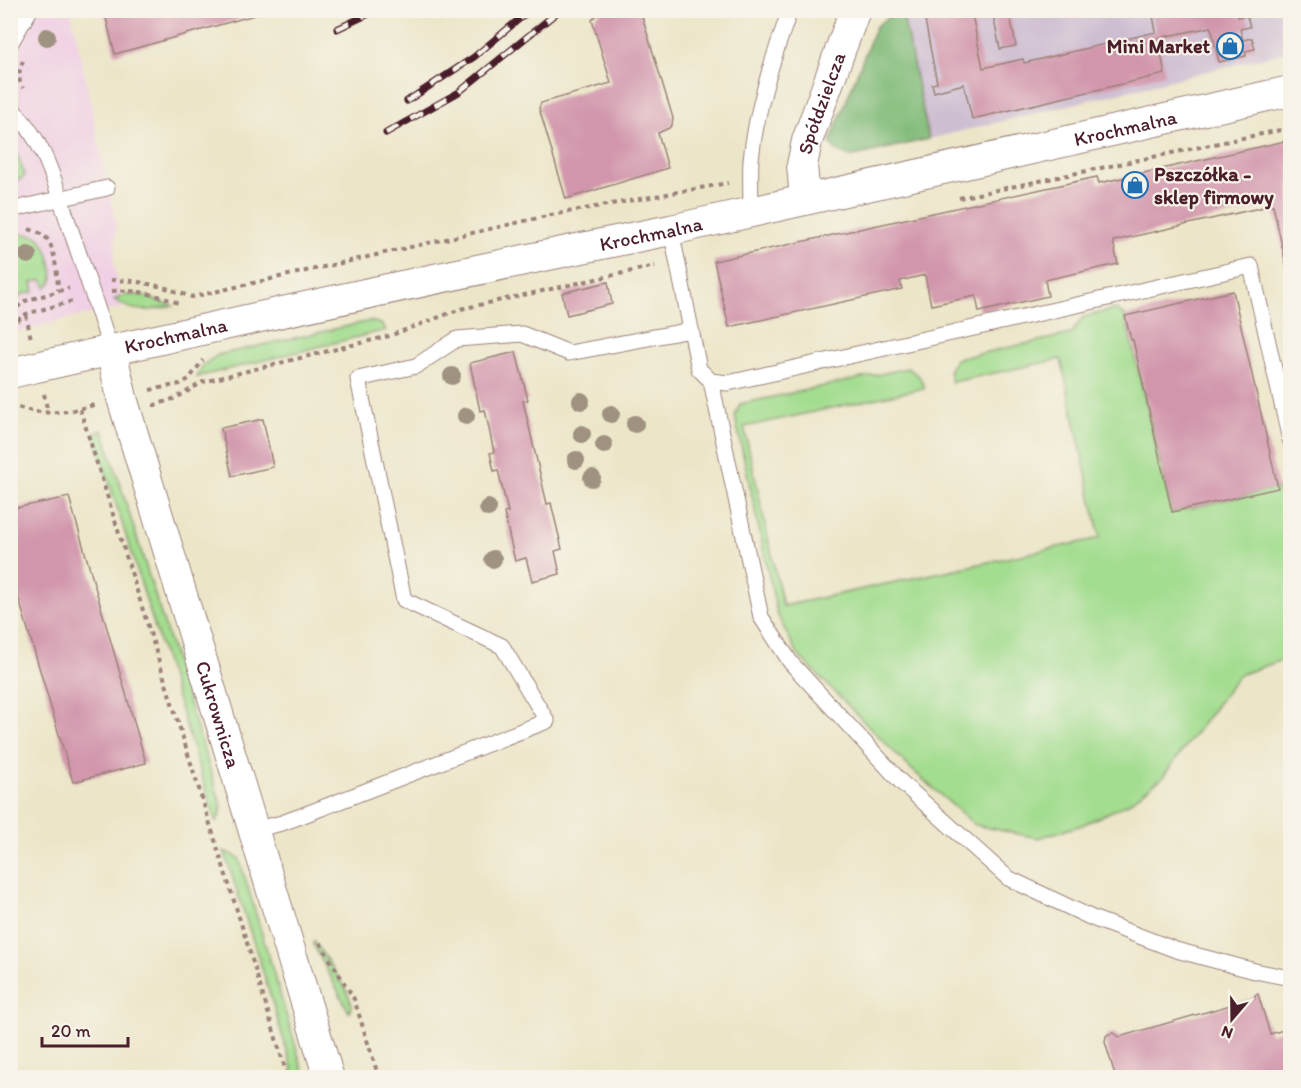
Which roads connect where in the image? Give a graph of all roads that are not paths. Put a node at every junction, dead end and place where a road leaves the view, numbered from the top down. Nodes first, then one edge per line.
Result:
1 (30, 10) edge
2 (790, 10) edge
3 (855, 10) edge
4 (10, 44) edge
5 (1290, 91) edge
6 (10, 107) edge
7 (107, 188) dead end
8 (60, 198) junction
9 (805, 199) junction
10 (10, 210) edge
11 (751, 211) junction
12 (672, 230) junction
13 (691, 330) junction
14 (111, 350) junction
15 (10, 373) edge
16 (711, 381) junction
17 (1290, 440) edge
18 (253, 830) junction
19 (1290, 978) edge
20 (329, 1077) edge

1 - 4 lane
2 - 11 lane
3 - 9 street, Spółdzielcza
5 - 9 street, Krochmalna
6 - 8 lane
7 - 8 lane
8 - 10 lane
8 - 14 lane
9 - 11 street, Krochmalna
11 - 12 street, Krochmalna
12 - 13 lane
12 - 14 street, Krochmalna
13 - 16 lane
13 - 18 lane
14 - 15 street, Krochmalna
14 - 18 street, Cukrownicza
16 - 17 lane
16 - 19 lane
18 - 20 street, Cukrownicza

